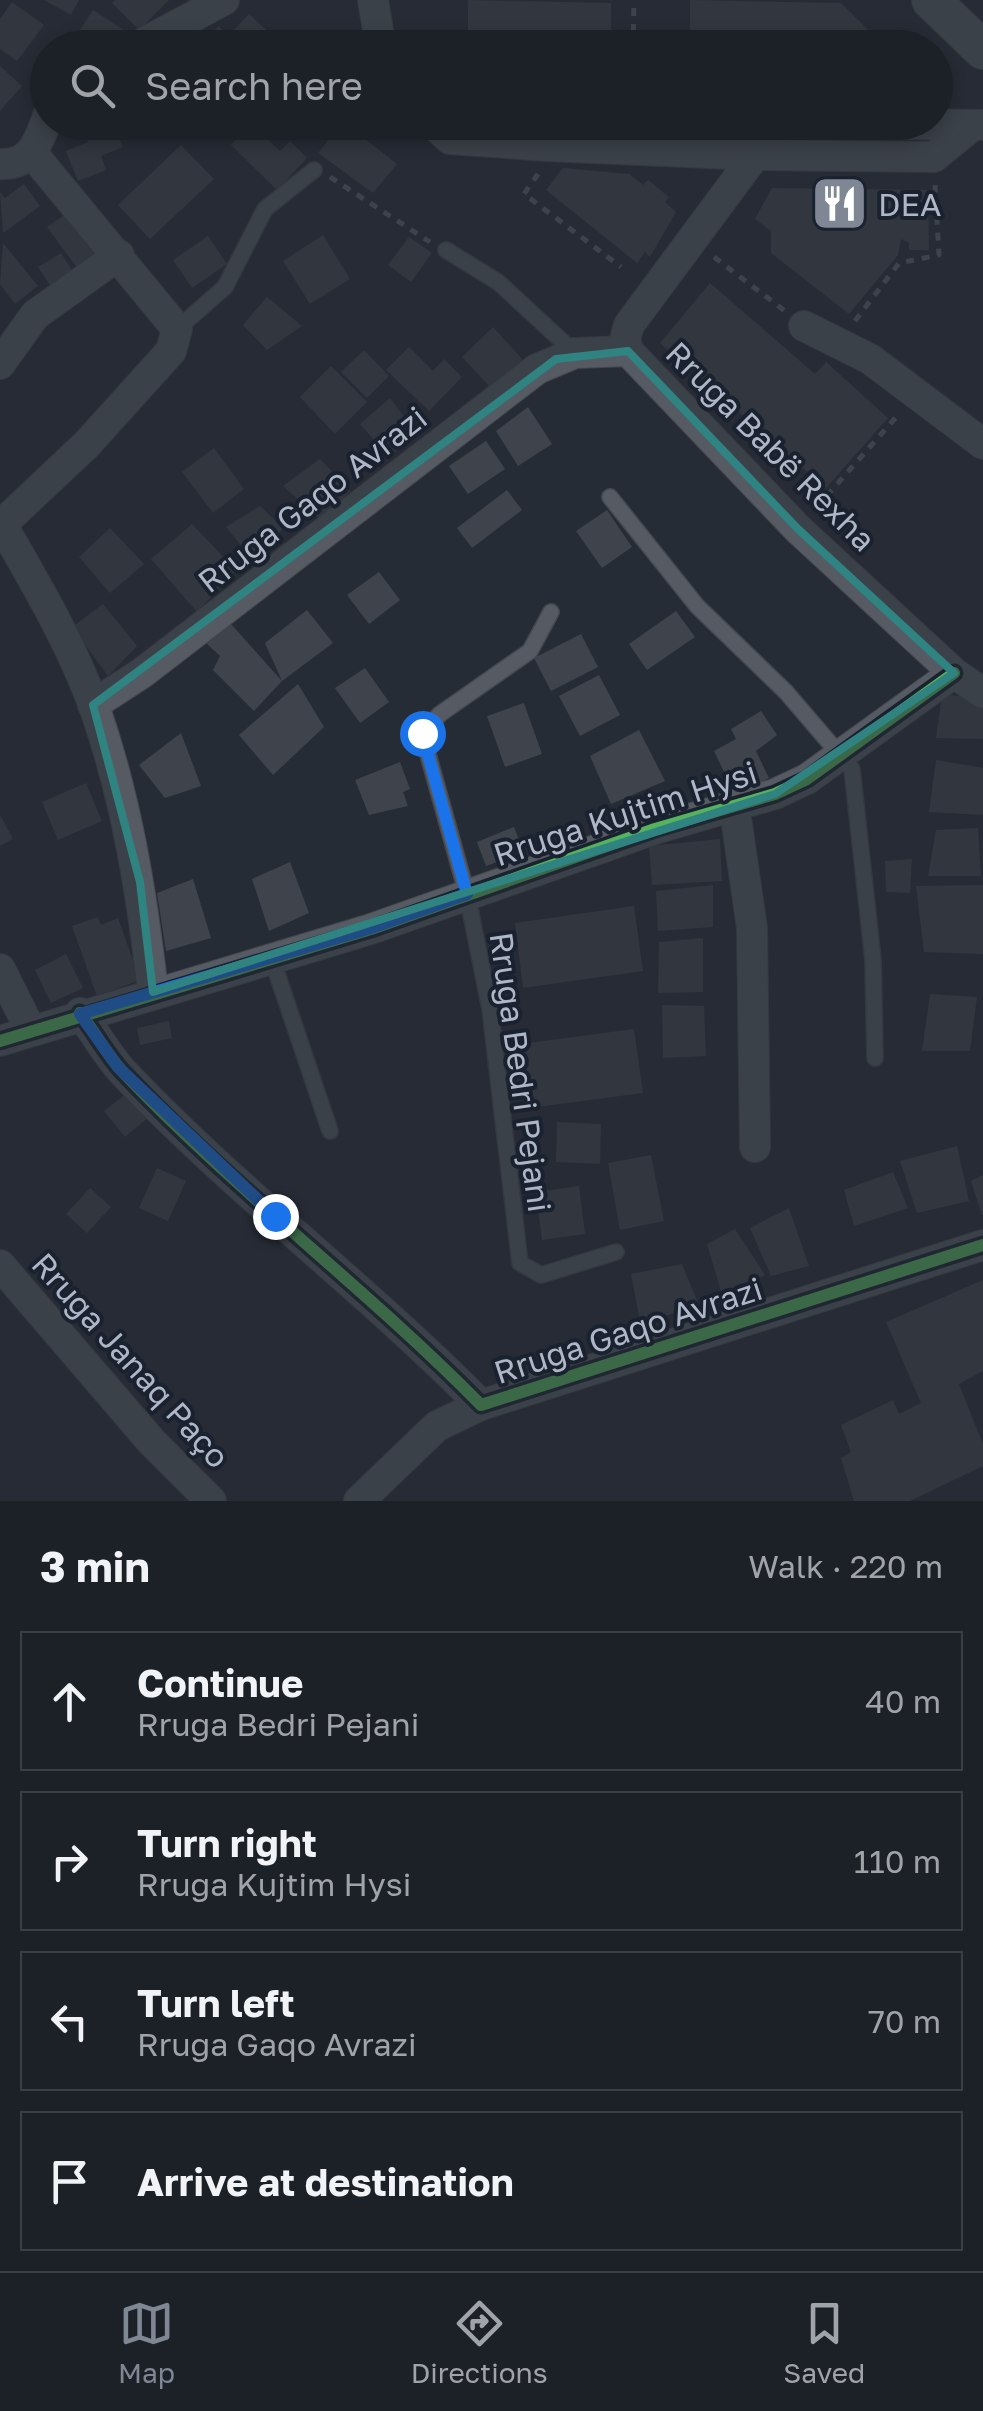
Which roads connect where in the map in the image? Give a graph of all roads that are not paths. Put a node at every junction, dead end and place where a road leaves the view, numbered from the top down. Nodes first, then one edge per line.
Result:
1 (224, 0) edge
2 (374, 0) edge
3 (931, 0) edge
4 (168, 30) edge
5 (378, 30) edge
6 (983, 50) edge
7 (953, 125) edge
8 (978, 125) edge
9 (38, 140) edge
10 (465, 140) edge
11 (32, 153) junction
12 (755, 156) junction
13 (0, 164) edge
14 (314, 170) road end
15 (446, 250) road end
16 (119, 256) junction
17 (804, 326) road end
18 (177, 329) junction
19 (628, 351) junction
20 (575, 353) junction
21 (0, 364) edge
22 (983, 444) edge
23 (610, 497) dead end
24 (1, 526) edge
25 (551, 612) dead end
26 (954, 673) junction
27 (983, 693) edge
28 (94, 705) junction
29 (840, 755) junction
30 (734, 804) junction
31 (467, 894) junction
32 (272, 959) junction
33 (0, 969) edge
34 (153, 992) junction
35 (80, 1014) junction
36 (30, 1029) junction
37 (0, 1040) edge
38 (875, 1058) dead end
39 (330, 1131) dead end
40 (755, 1147) dead end
41 (983, 1246) edge
42 (616, 1252) dead end
43 (0, 1265) edge
44 (481, 1405) junction
45 (210, 1501) edge
46 (359, 1501) edge

1 - 4 street
2 - 5 street
3 - 6 street
7 - 8 street
8 - 12 street
9 - 11 street
10 - 12 street
11 - 13 street
11 - 16 street
12 - 19 street
14 - 18 lane
15 - 20 lane
16 - 18 street
16 - 21 street
17 - 22 street
18 - 24 street
19 - 20 street, Rruga Babë Rexha
19 - 26 street, Rruga Babë Rexha
20 - 28 street, Rruga Gaqo Avrazi
23 - 29 lane
24 - 28 street
25 - 31 lane, Rruga Bedri Pejani
26 - 27 street, Rruga Babë Rexha
26 - 29 street, Rruga Kujtim Hysi
28 - 34 street
29 - 30 street, Rruga Kujtim Hysi
29 - 38 lane
30 - 31 street, Rruga Kujtim Hysi
30 - 40 street
31 - 32 street, Rruga Kujtim Hysi
31 - 42 lane, Rruga Bedri Pejani
32 - 34 street, Rruga Kujtim Hysi
32 - 39 lane
33 - 36 street
34 - 35 street, Rruga Kujtim Hysi
35 - 36 street, Rruga Kujtim Hysi
35 - 44 street, Rruga Gaqo Avrazi
36 - 37 street, Rruga Kujtim Hysi
41 - 44 street, Rruga Gaqo Avrazi
43 - 45 street, Rruga Janaq Paço
44 - 46 street

